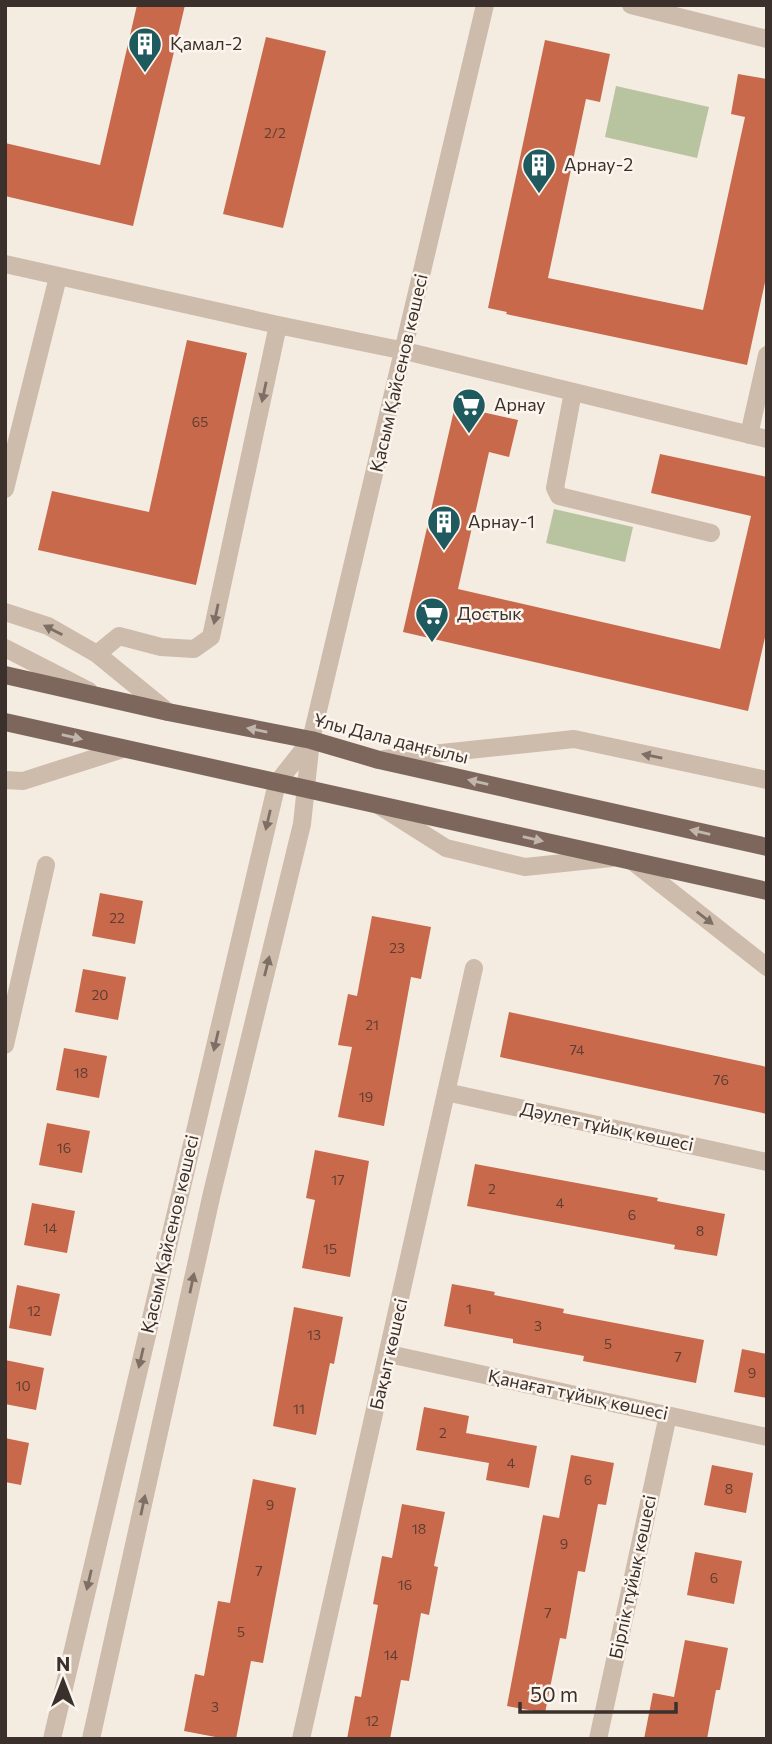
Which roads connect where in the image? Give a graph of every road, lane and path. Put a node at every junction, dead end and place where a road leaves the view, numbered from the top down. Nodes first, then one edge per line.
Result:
1 (485, 5) edge
2 (631, 5) edge
3 (767, 39) edge
4 (5, 264) edge
5 (58, 276) junction
6 (278, 325) junction
7 (405, 351) junction
8 (767, 355) edge
9 (573, 392) junction
10 (758, 437) edge
11 (5, 488) edge
12 (710, 533) dead end
13 (5, 612) edge
14 (5, 648) edge
15 (97, 654) junction
16 (5, 675) edge
17 (98, 696) junction
18 (168, 712) junction
19 (5, 722) edge
20 (311, 740) junction
21 (123, 748) junction
22 (379, 760) junction
23 (5, 780) edge
24 (767, 780) edge
25 (276, 783) junction
26 (306, 788) junction
27 (375, 803) junction
28 (767, 847) edge
29 (624, 859) junction
30 (46, 865) dead end
31 (767, 891) edge
32 (767, 967) edge
33 (474, 968) dead end
34 (11, 990) edge
35 (5, 1045) edge
36 (446, 1092) junction
37 (767, 1162) edge
38 (389, 1354) junction
39 (668, 1415) junction
40 (767, 1437) edge
41 (51, 1739) edge
42 (91, 1739) edge
43 (301, 1739) edge
44 (598, 1739) edge

1 - 7 street, Қасым Қайсенов көшесі
2 - 3 street
4 - 5 street
5 - 6 street
5 - 11 street
6 - 7 street
6 -> 15 street
7 - 9 street
7 - 20 street, Қасым Қайсенов көшесі
8 - 10 street
9 - 10 street
9 - 12 street
15 -> 13 street
14 - 17 street
15 - 18 street
16 - 17 main road, Ұлы Дала даңғылы
17 - 18 main road, Ұлы Дала даңғылы
20 -> 18 main road, Ұлы Дала даңғылы
19 -> 21 main road
20 - 22 main road, Ұлы Дала даңғылы
20 - 25 street, Қасым Қайсенов көшесі
20 - 26 street, Қасым Қайсенов көшесі
21 - 23 street
21 - 25 main road
24 -> 22 street
28 -> 22 main road, Ұлы Дала даңғылы
25 - 26 main road
25 -> 41 street, Қасым Қайсенов көшесі
26 - 27 main road
42 -> 26 street, Қасым Қайсенов көшесі
27 -> 29 main road
27 - 29 street
29 - 31 main road
29 -> 32 street
30 - 34 street
33 - 36 street, Бақыт көшесі
34 - 35 street
36 - 37 street, Дәулет тұйық көшесі
36 - 38 street, Бақыт көшесі
38 - 39 street, Қанағат тұйық көшесі
38 - 43 street, Бақыт көшесі
39 - 40 street, Қанағат тұйық көшесі
39 - 44 street, Бірлік тұйық көшесі

